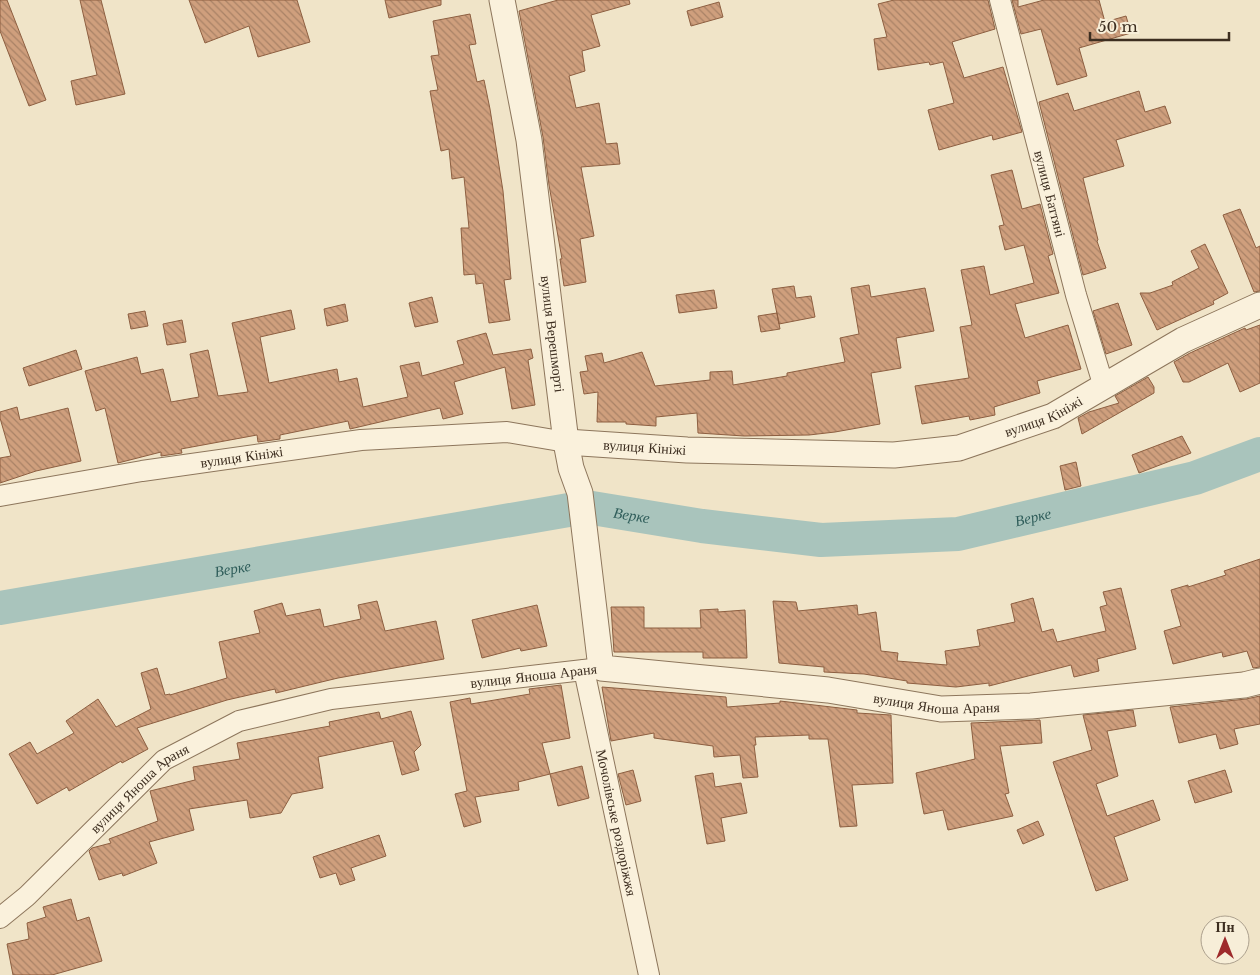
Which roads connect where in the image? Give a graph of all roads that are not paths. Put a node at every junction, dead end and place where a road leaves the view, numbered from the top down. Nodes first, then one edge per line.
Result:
1 (502, 0) edge
2 (1000, 0) edge
3 (1260, 305) edge
4 (1104, 387) junction
5 (566, 442) junction
6 (0, 496) edge
7 (592, 669) junction
8 (1260, 681) edge
9 (0, 918) edge
10 (649, 975) edge

1 - 5 street, вулиця Верешморті
2 - 4 street, вулиця Баттяні
3 - 4 street, вулиця Кініжі
4 - 5 street, вулиця Кініжі
5 - 6 street, вулиця Кініжі
5 - 7 street, вулиця Верешморті
7 - 8 street, вулиця Яноша Араня
7 - 9 street, вулиця Яноша Араня
7 - 10 street, Мочолівське роздоріжжя

